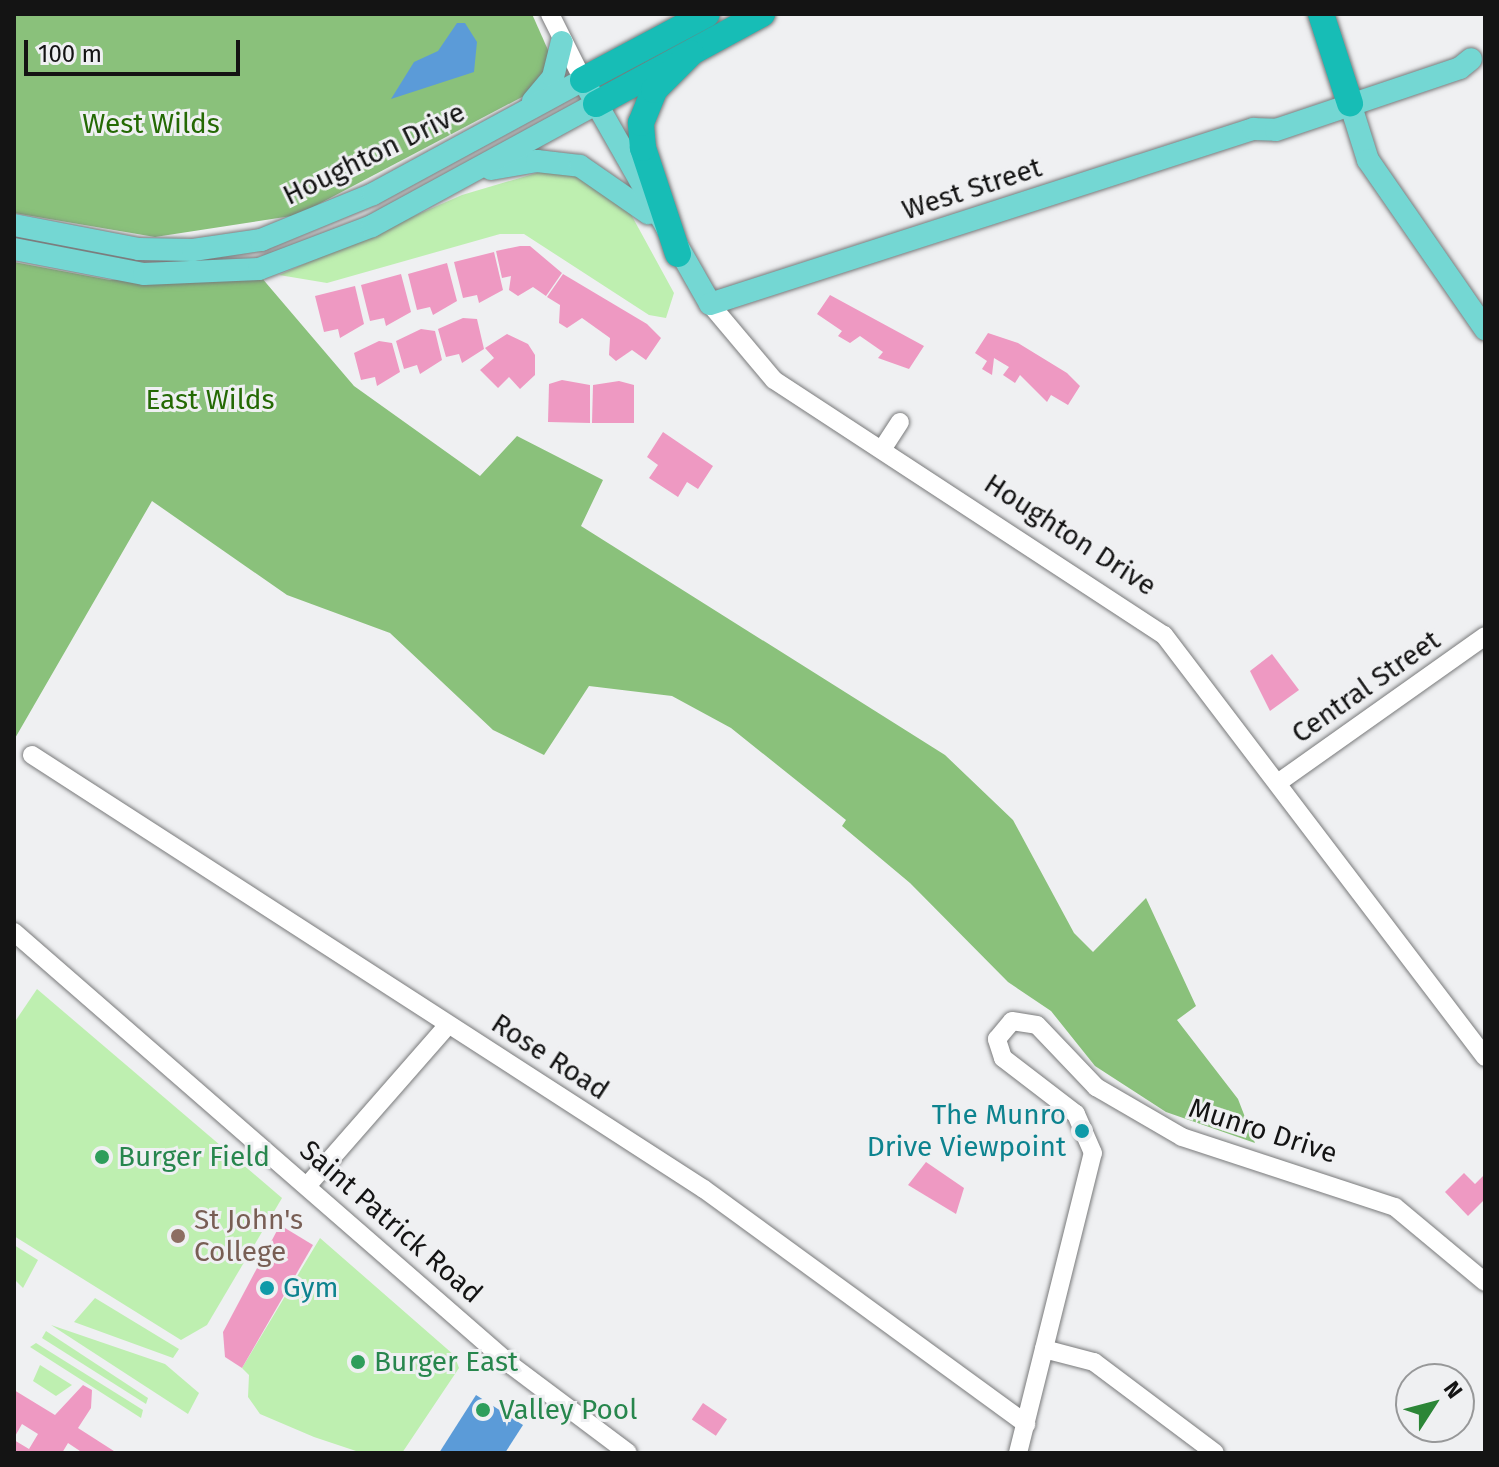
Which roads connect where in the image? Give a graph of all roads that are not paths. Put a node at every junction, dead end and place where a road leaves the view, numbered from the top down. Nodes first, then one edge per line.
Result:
1 (550, 14) edge
2 (707, 14) edge
3 (762, 14) edge
4 (1321, 14) edge
5 (1337, 14) edge
6 (562, 42) junction
7 (691, 53) junction
8 (1478, 56) edge
9 (583, 80) junction
10 (1354, 95) junction
11 (596, 104) junction
12 (510, 119) junction
13 (472, 172) junction
14 (661, 224) junction
15 (14, 225) edge
16 (14, 249) edge
17 (678, 254) junction
18 (710, 304) junction
19 (1485, 329) edge
20 (900, 422) dead end
21 (883, 448) junction
22 (1485, 636) edge
23 (32, 755) dead end
24 (1279, 782) junction
25 (14, 932) edge
26 (448, 1025) junction
27 (1485, 1057) edge
28 (307, 1186) junction
29 (1485, 1282) edge
30 (1044, 1349) junction
31 (1026, 1424) junction
32 (628, 1453) edge
33 (1018, 1453) edge
34 (1215, 1453) edge

1 - 6 street
2 - 9 highway
3 - 7 highway
4 - 10 highway
5 - 10 highway
6 - 9 street
6 - 12 main road
7 - 11 highway
7 - 17 highway
8 - 10 main road, West Street
9 - 11 main road, Houghton Drive
9 - 12 main road, Houghton Drive
10 - 18 main road, West Street
10 - 19 main road
11 - 13 main road, Houghton Drive
11 - 14 main road, Houghton Drive
12 - 15 main road, Houghton Drive
13 - 14 main road
13 - 16 main road, Houghton Drive
14 - 17 main road, Houghton Drive
17 - 18 main road, Houghton Drive
18 - 21 street, Houghton Drive
20 - 21 street
21 - 24 street, Houghton Drive
22 - 24 street, Central Street
23 - 26 street, Rose Road
24 - 27 street, Houghton Drive
25 - 28 street, Saint Patrick Road
26 - 28 street
26 - 31 street, Rose Road
28 - 32 street, Saint Patrick Road
29 - 30 street, Munro Drive
30 - 31 street, Munro Drive
30 - 34 street
31 - 33 street, Munro Drive

